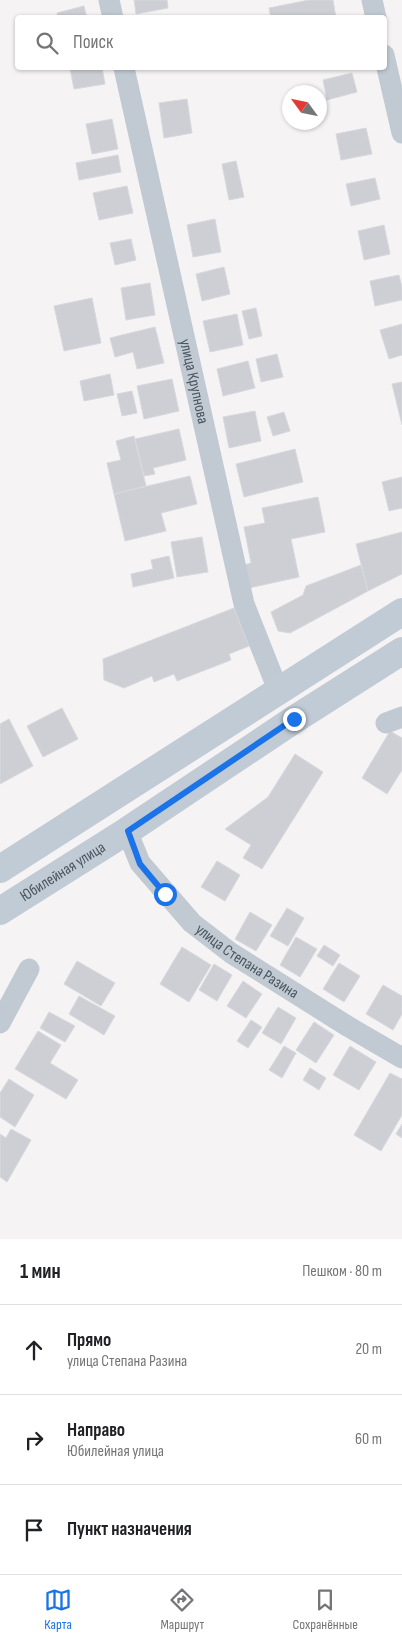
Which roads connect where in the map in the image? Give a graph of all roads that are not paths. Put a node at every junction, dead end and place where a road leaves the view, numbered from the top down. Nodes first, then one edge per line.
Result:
1 (109, 0) edge
2 (372, 0) edge
3 (112, 15) edge
4 (375, 15) edge
5 (387, 68) edge
6 (124, 70) edge
7 (402, 134) edge
8 (402, 612) edge
9 (402, 651) edge
10 (278, 690) junction
11 (128, 831) junction
12 (0, 869) edge
13 (0, 911) edge
14 (29, 969) dead end
15 (0, 1023) edge
16 (402, 1058) edge

1 - 3 street
2 - 4 street
5 - 7 street
6 - 10 street, улица Крупнова
8 - 10 main road
9 - 11 main road, Юбилейная улица
10 - 12 main road
11 - 13 main road, Юбилейная улица
11 - 16 street, улица Степана Разина
14 - 15 street

